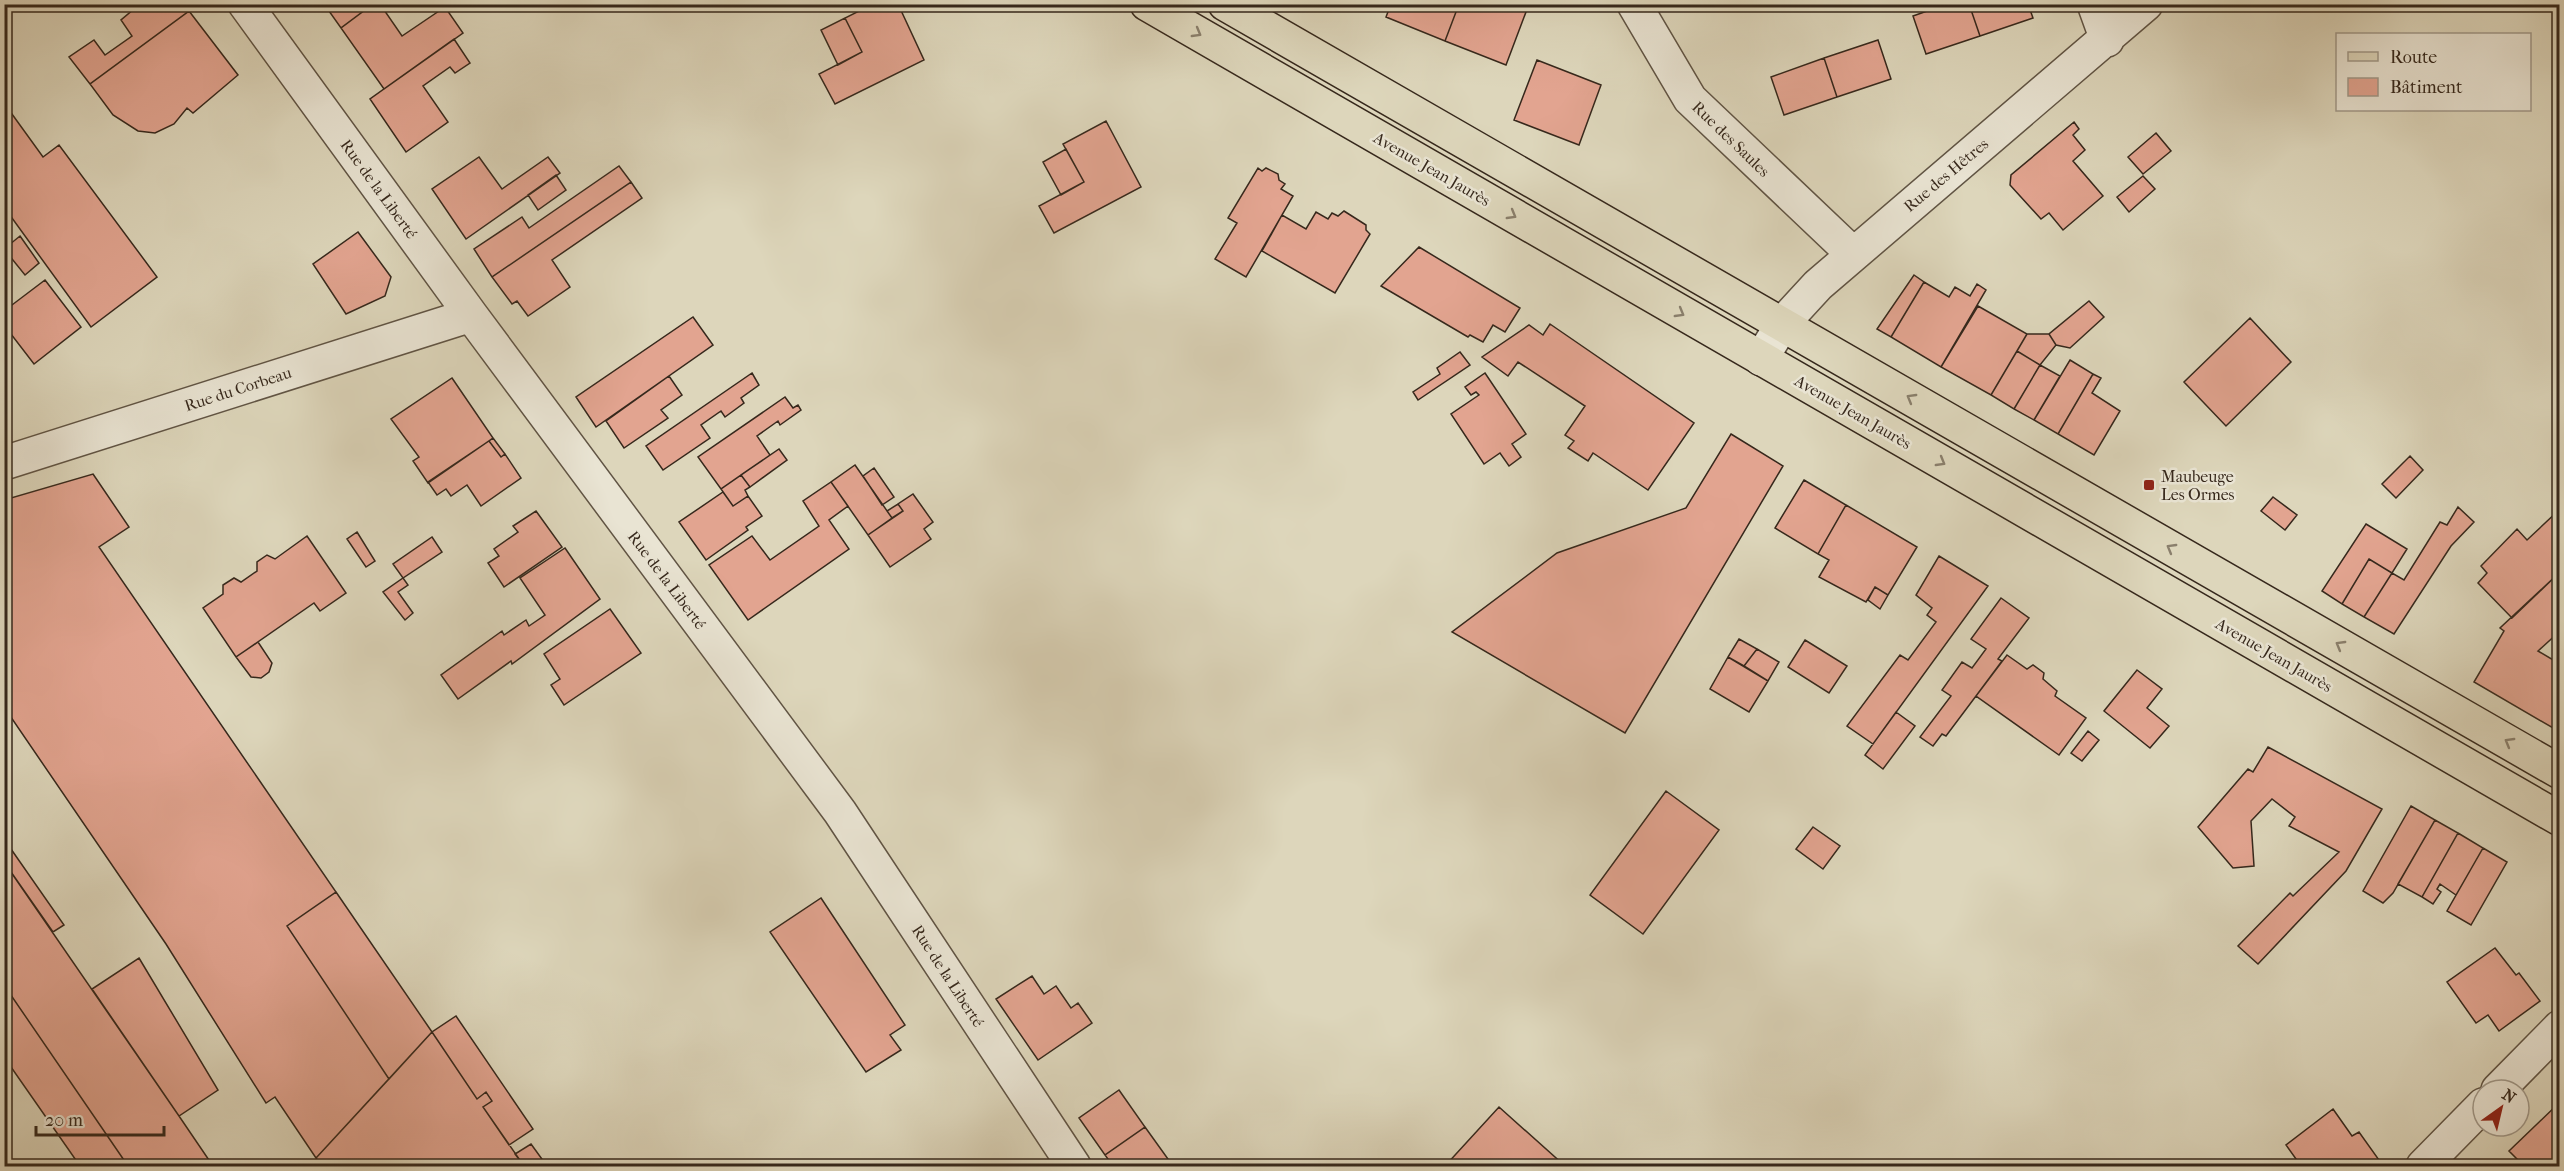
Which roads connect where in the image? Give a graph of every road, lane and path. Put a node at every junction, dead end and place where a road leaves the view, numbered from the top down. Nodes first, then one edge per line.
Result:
1 (245, 4) edge
2 (1147, 4) edge
3 (1225, 4) edge
4 (1634, 4) edge
5 (2094, 4) edge
6 (2146, 4) edge
7 (2107, 40) junction
8 (1852, 253) junction
9 (471, 315) junction
10 (1783, 323) junction
11 (1761, 358) junction
12 (4, 463) edge
13 (2559, 772) edge
14 (2559, 819) edge
15 (2559, 1027) edge
16 (2510, 1078) edge
17 (2471, 1117) edge
18 (1074, 1167) edge
19 (2423, 1167) edge

1 - 9 street, Rue de la Liberté
2 -> 11 main road, Avenue Jean Jaurès
3 - 10 main road
4 - 8 street, Rue des Saules
5 - 7 street
6 - 7 street, Rue des Hêtres
7 - 8 street, Rue des Hêtres
8 - 10 street, Rue des Hêtres
9 - 12 street, Rue du Corbeau
9 - 18 street, Rue de la Liberté
10 - 11 street, Rue des Hêtres
13 -> 10 main road
11 -> 14 main road, Avenue Jean Jaurès
15 - 16 street
17 - 19 street

